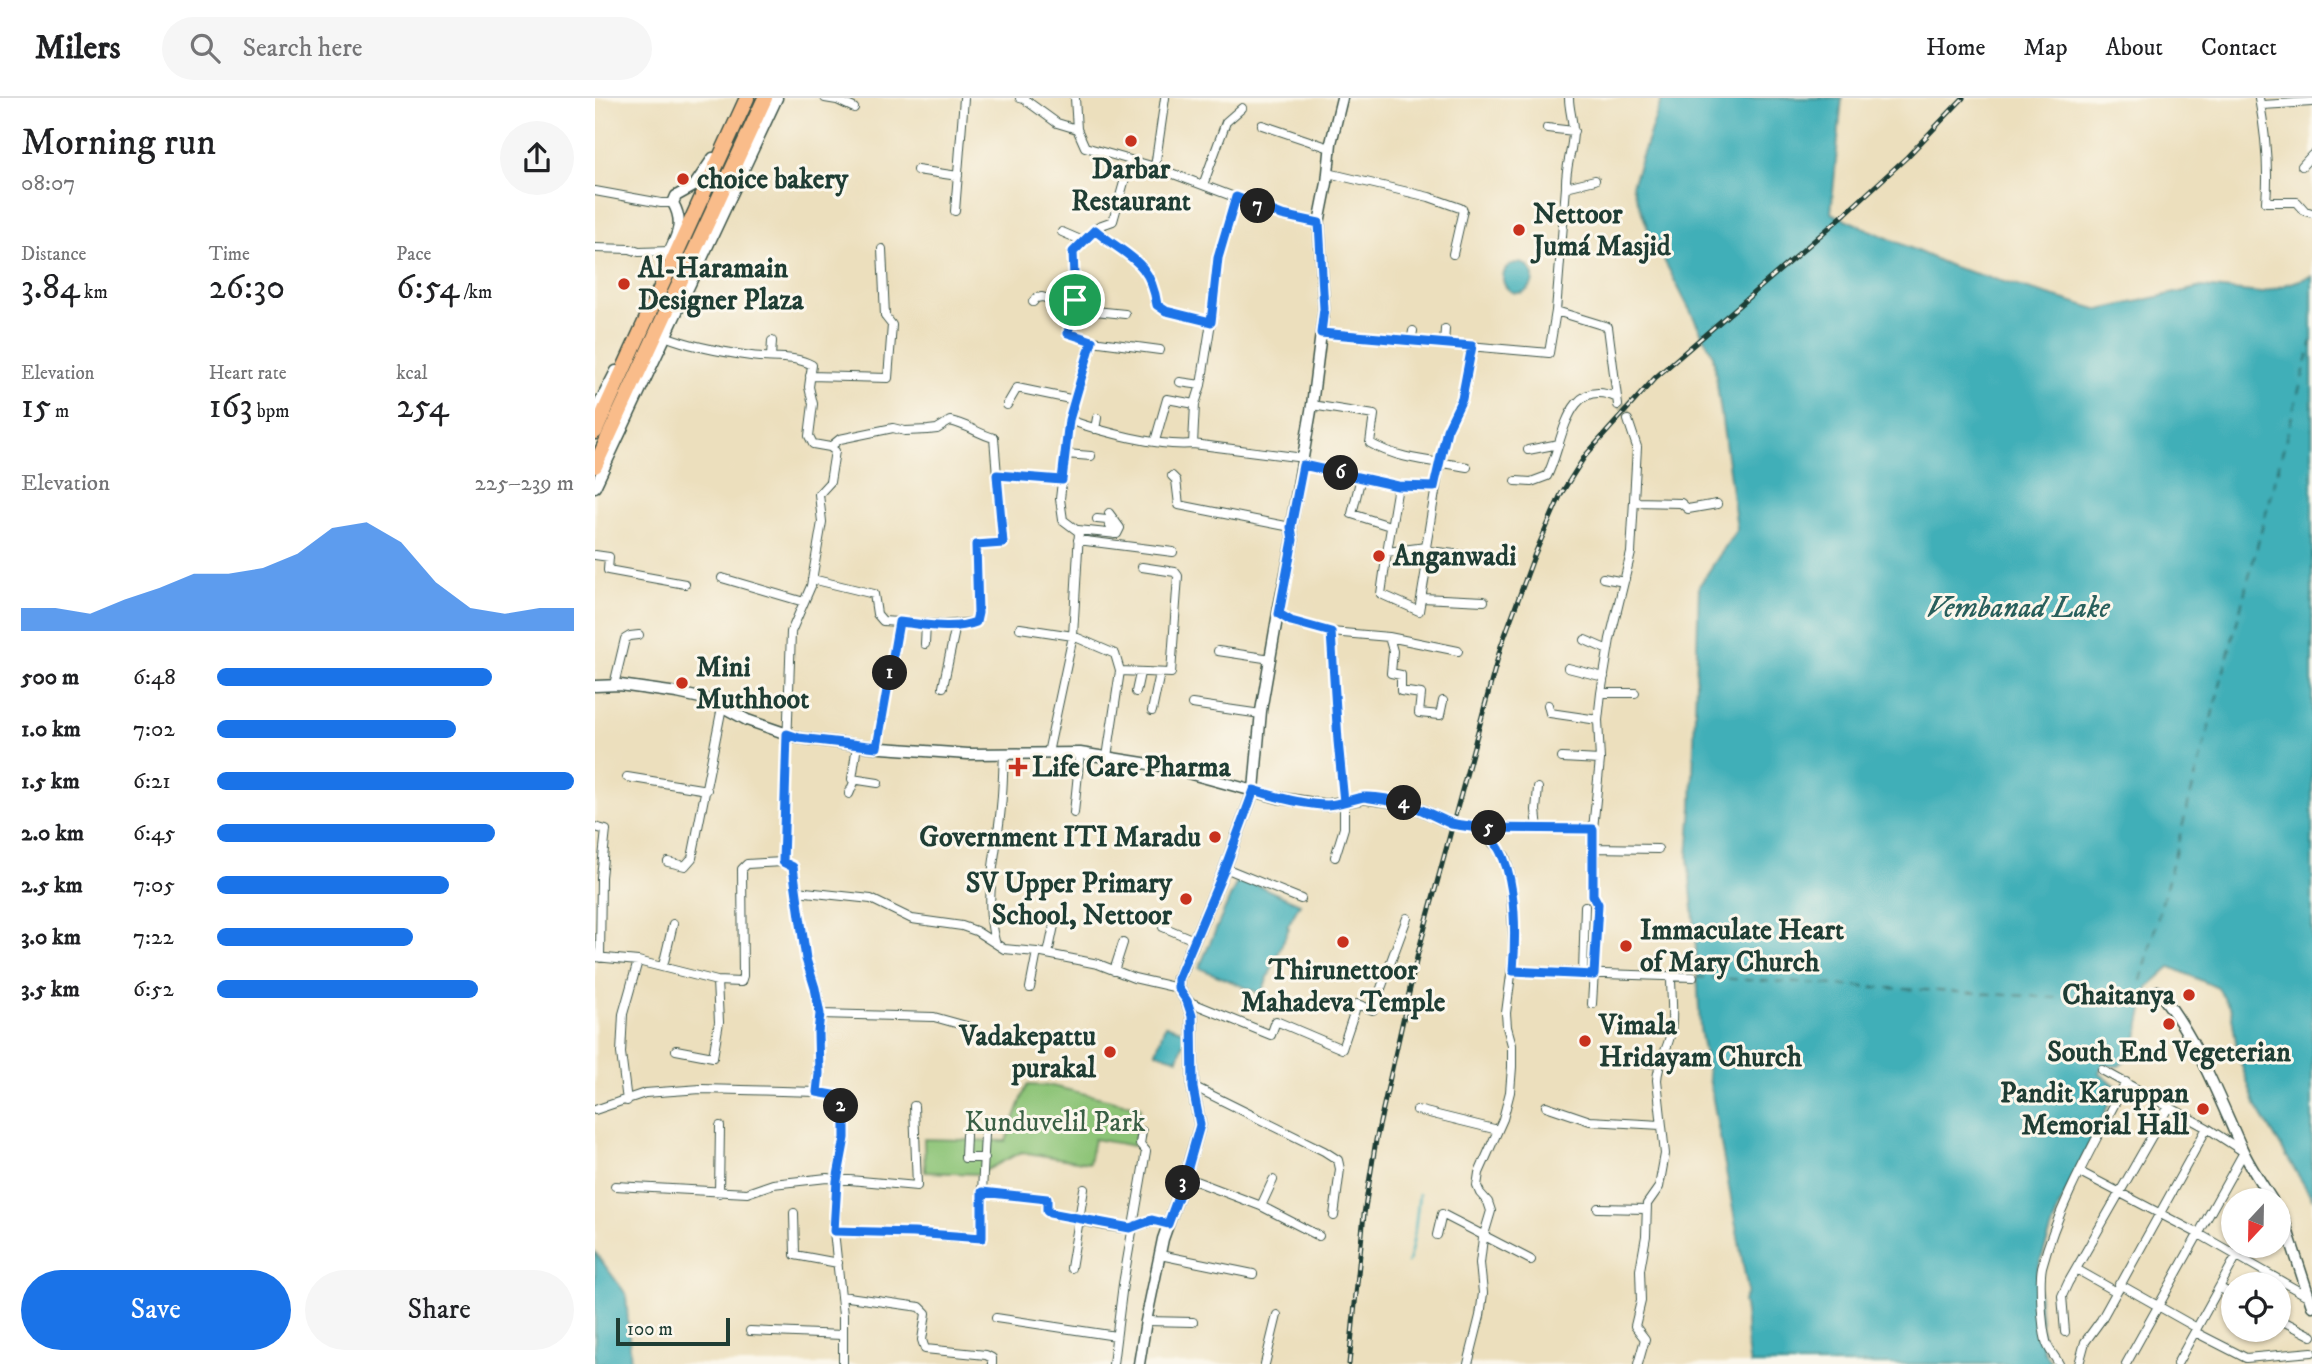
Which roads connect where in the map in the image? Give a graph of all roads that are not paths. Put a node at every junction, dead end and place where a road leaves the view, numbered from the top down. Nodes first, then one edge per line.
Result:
1 (741, 98) edge
2 (747, 98) edge
3 (765, 98) edge
4 (777, 98) edge
5 (825, 98) edge
6 (964, 98) edge
7 (1020, 98) edge
8 (1075, 98) edge
9 (1164, 98) edge
10 (1342, 98) edge
11 (1569, 98) edge
12 (2261, 102) edge
13 (2312, 102) edge
14 (854, 108) dead end
15 (1242, 108) dead end
16 (1262, 125) dead end
17 (1546, 128) dead end
18 (1077, 129) junction
19 (1573, 131) junction
20 (1330, 148) junction
21 (2312, 155) edge
22 (1130, 162) junction
23 (2302, 166) dead end
24 (1155, 167) junction
25 (917, 170) dead end
26 (1328, 173) junction
27 (958, 176) junction
28 (1595, 180) dead end
29 (1203, 185) junction
30 (1566, 187) junction
31 (595, 191) edge
32 (1236, 197) junction
33 (673, 203) junction
34 (955, 211) dead end
35 (2312, 213) edge
36 (1319, 223) junction
37 (1095, 230) junction
38 (1062, 232) dead end
39 (1083, 241) junction
40 (702, 246) junction
41 (595, 248) edge
42 (882, 248) dead end
43 (670, 251) junction
44 (1453, 254) dead end
45 (1033, 302) dead end
46 (1075, 308) junction
47 (1556, 311) junction
48 (1125, 314) dead end
49 (1211, 322) junction
50 (1445, 329) dead end
51 (1413, 331) dead end
52 (1321, 333) junction
53 (665, 336) junction
54 (772, 341) dead end
55 (1092, 341) junction
56 (1411, 342) junction
57 (1444, 344) junction
58 (1472, 346) junction
59 (1494, 349) junction
60 (1160, 350) dead end
61 (771, 357) junction
62 (1493, 359) dead end
63 (810, 376) junction
64 (1180, 382) dead end
65 (1201, 385) junction
66 (1075, 400) junction
67 (1195, 404) junction
68 (1007, 405) dead end
69 (1312, 405) junction
70 (595, 412) edge
71 (1097, 418) dead end
72 (1069, 420) junction
73 (1628, 420) tunnel mouth
74 (1095, 429) junction
75 (595, 432) edge
76 (1156, 441) junction
77 (1559, 443) junction
78 (1193, 444) junction
79 (830, 447) junction
80 (1528, 450) dead end
81 (1066, 454) junction
82 (1091, 456) dead end
83 (1304, 461) junction
84 (1440, 462) junction
85 (595, 466) edge
86 (1467, 467) dead end
87 (997, 475) junction
88 (1172, 476) dead end
89 (1361, 477) junction
90 (1062, 480) junction
91 (1516, 481) dead end
92 (1398, 486) junction
93 (595, 487) edge
94 (1434, 487) junction
95 (1634, 502) junction
96 (1717, 504) dead end
97 (1109, 513) dead end
98 (1097, 519) dead end
99 (1391, 526) junction
100 (1291, 527) junction
101 (1078, 530) junction
102 (1114, 534) junction
103 (1079, 540) junction
104 (1427, 549) junction
105 (1173, 552) dead end
106 (1387, 552) junction
107 (595, 555) edge
108 (1481, 557) dead end
109 (1142, 567) dead end
110 (722, 578) dead end
111 (1603, 578) dead end
112 (812, 579) junction
113 (1625, 579) junction
114 (685, 584) dead end
115 (1422, 598) junction
116 (1484, 601) dead end
117 (804, 602) junction
118 (1279, 614) junction
119 (899, 622) junction
120 (926, 624) junction
121 (956, 625) junction
122 (1020, 628) dead end
123 (1331, 632) junction
124 (639, 635) dead end
125 (1073, 636) junction
126 (1389, 637) junction
127 (1585, 640) dead end
128 (925, 643) dead end
129 (1608, 650) junction
130 (1218, 651) dead end
131 (1458, 651) dead end
132 (1271, 659) junction
133 (1568, 668) dead end
134 (1120, 671) junction
135 (1140, 673) junction
136 (1160, 673) junction
137 (1604, 677) junction
138 (614, 685) junction
139 (595, 686) edge
140 (943, 687) dead end
141 (1136, 692) dead end
142 (1601, 693) junction
143 (1635, 693) dead end
144 (1443, 701) dead end
145 (1192, 704) dead end
146 (1548, 705) dead end
147 (722, 706) junction
148 (1152, 711) dead end
149 (1261, 714) junction
150 (1598, 720) junction
151 (787, 734) junction
152 (857, 745) junction
153 (877, 747) junction
154 (1004, 753) junction
155 (1048, 753) junction
156 (1080, 753) junction
157 (1107, 757) junction
158 (1562, 758) dead end
159 (1600, 760) junction
160 (627, 777) dead end
161 (855, 780) junction
162 (878, 783) dead end
163 (1538, 788) dead end
164 (707, 790) junction
165 (1254, 790) junction
166 (849, 794) dead end
167 (1344, 802) junction
168 (1073, 813) dead end
169 (1451, 824) joint
170 (595, 827) edge
171 (1478, 828) junction
172 (1538, 829) junction
173 (1593, 829) junction
174 (1593, 848) junction
175 (1658, 849) dead end
176 (1335, 857) dead end
177 (668, 862) dead end
178 (783, 862) junction
179 (1225, 868) junction
180 (796, 891) junction
181 (1301, 899) dead end
182 (1585, 906) dead end
183 (1056, 916) dead end
184 (1408, 918) dead end
185 (673, 924) dead end
186 (1163, 928) dead end
187 (1194, 940) junction
188 (995, 941) junction
189 (1123, 943) dead end
190 (1037, 952) junction
191 (1048, 954) junction
192 (598, 958) edge
193 (638, 961) junction
194 (663, 966) junction
195 (1114, 971) junction
196 (1513, 971) junction
197 (1583, 974) junction
198 (1594, 975) junction
199 (1671, 976) junction
200 (1693, 977) dead end
201 (717, 981) junction
202 (1030, 988) dead end
203 (1178, 988) junction
204 (2158, 991) dead end
205 (1187, 1001) junction
206 (1592, 1004) dead end
207 (820, 1014) junction
208 (970, 1027) dead end
209 (676, 1050) dead end
210 (1605, 1059) dead end
211 (1659, 1064) junction
212 (2102, 1070) dead end
213 (2126, 1082) junction
214 (1193, 1086) junction
215 (817, 1092) junction
216 (627, 1101) junction
217 (913, 1106) dead end
218 (1546, 1106) dead end
219 (2169, 1106) junction
220 (595, 1110) edge
221 (1417, 1110) dead end
222 (1661, 1125) junction
223 (720, 1126) dead end
224 (2207, 1128) junction
225 (1498, 1130) junction
226 (1142, 1132) dead end
227 (985, 1134) dead end
228 (966, 1135) dead end
229 (2244, 1152) junction
230 (985, 1158) junction
231 (2080, 1172) junction
232 (1185, 1178) junction
233 (1273, 1180) dead end
234 (837, 1181) junction
235 (615, 1186) dead end
236 (2263, 1188) edge
237 (1084, 1189) dead end
238 (982, 1192) junction
239 (719, 1193) junction
240 (2120, 1193) junction
241 (1261, 1206) junction
242 (1598, 1208) dead end
243 (1647, 1209) junction
244 (794, 1213) dead end
245 (2159, 1214) junction
246 (1334, 1216) dead end
247 (1079, 1219) junction
248 (1168, 1224) junction
249 (1132, 1228) junction
250 (834, 1231) junction
251 (2199, 1234) junction
252 (1437, 1235) dead end
253 (1319, 1236) dead end
254 (1483, 1236) junction
255 (2291, 1242) edge
256 (2221, 1247) edge
257 (1160, 1255) junction
258 (2236, 1258) edge
259 (2240, 1258) edge
260 (1531, 1260) dead end
261 (838, 1263) junction
262 (1071, 1268) dead end
263 (2076, 1269) junction
264 (1253, 1274) dead end
265 (2117, 1287) junction
266 (2220, 1288) joint
267 (841, 1296) junction
268 (2310, 1301) edge
269 (2158, 1306) junction
270 (1277, 1315) dead end
271 (996, 1318) dead end
272 (1146, 1321) junction
273 (1193, 1322) dead end
274 (2291, 1325) edge
275 (2196, 1330) junction
276 (750, 1331) dead end
277 (2065, 1332) dead end
278 (842, 1335) junction
279 (1116, 1336) junction
280 (2312, 1336) edge
281 (2312, 1352) edge
282 (2181, 1363) edge
283 (843, 1364) edge
284 (992, 1364) edge
285 (1114, 1364) edge
286 (1139, 1364) edge
287 (1265, 1364) edge
288 (1468, 1364) edge
289 (1638, 1364) edge
290 (2059, 1364) edge
291 (2079, 1364) edge
292 (2126, 1364) edge

1 - 33 street
2 - 75 highway
3 - 40 highway
4 - 40 street
5 - 14 street
6 - 27 street
7 - 18 street
8 - 18 street
9 - 24 street
10 - 20 street
11 - 19 street
12 - 13 street
12 - 35 street
15 - 29 street
16 - 20 street
17 - 19 street
18 - 22 street
19 - 30 street
20 - 26 street
21 - 23 street
22 - 24 street
22 - 37 street
24 - 29 street
25 - 27 street
26 - 36 street
26 - 44 street
27 - 34 street
28 - 30 street
29 - 32 street
30 - 47 street
31 - 33 street
32 - 36 street
32 - 49 street
33 - 43 street
36 - 52 street
37 - 39 street
37 - 49 street
38 - 39 street
39 - 46 street
40 - 53 street
40 - 85 highway
41 - 43 street
42 - 63 street
43 - 70 street
45 - 46 street
46 - 48 street
46 - 55 street
47 - 59 street
47 - 77 street
49 - 65 street
50 - 57 street
51 - 56 street
52 - 56 street
52 - 69 street
53 - 61 street
53 - 93 street
54 - 61 street
55 - 60 street
55 - 66 street
56 - 57 street
57 - 58 street
58 - 59 street
58 - 84 street
59 - 62 street
61 - 63 street
63 - 79 street
64 - 65 street
65 - 67 street
66 - 68 street
66 - 72 street
67 - 76 street
67 - 78 street
69 - 83 street
69 - 84 street
71 - 74 street
72 - 74 street
72 - 81 street
73 - 95 street
74 - 76 street
76 - 78 street
77 - 80 street
77 - 91 street
78 - 83 street
79 - 87 street
79 - 112 street
81 - 82 street
81 - 90 street
83 - 89 street
83 - 100 street
84 - 86 street
84 - 94 street
87 - 90 street
87 - 121 street
88 - 100 street
89 - 92 street
89 - 99 street
90 - 101 street
92 - 94 street
92 - 99 street
94 - 104 street
95 - 96 street
95 - 113 street
97 - 102 street
98 - 102 street
99 - 106 street
100 - 118 street
101 - 102 street
101 - 103 street
103 - 105 street
103 - 125 street
104 - 106 street
104 - 108 street
104 - 115 street
106 - 115 street
107 - 114 street
109 - 136 street
110 - 117 street
111 - 113 street
112 - 117 street
112 - 119 street
113 - 129 street
115 - 116 street
117 - 151 street
118 - 123 street
118 - 132 street
119 - 120 street
119 - 153 street
120 - 121 street
120 - 128 street
121 - 140 street
122 - 125 street
123 - 126 street
123 - 167 street
124 - 138 street
125 - 134 street
125 - 155 street
126 - 131 street
126 - 144 street
127 - 129 street
129 - 137 street
130 - 132 street
132 - 149 street
133 - 137 street
134 - 135 street
134 - 157 street
135 - 136 street
135 - 141 street
136 - 148 street
137 - 142 street
138 - 139 street
138 - 147 street
142 - 143 street
142 - 150 street
145 - 149 street
146 - 150 street
147 - 151 street
147 - 164 street
149 - 165 street
150 - 159 street
151 - 152 street
151 - 178 street
152 - 153 street
152 - 161 street
153 - 154 street
154 - 155 street
154 - 188 street
155 - 156 street
156 - 157 street
156 - 168 street
157 - 165 street
158 - 159 street
159 - 173 street
160 - 164 street
161 - 162 street
161 - 166 street
163 - 172 street
164 - 177 street
165 - 167 street
165 - 179 street
167 - 169 street
167 - 176 street
169 - 171 street
170 - 192 street
171 - 172 street
171 - 196 street
172 - 173 street
173 - 174 street
174 - 175 street
174 - 198 street
178 - 180 street
178 - 201 street
179 - 181 street
179 - 187 street
180 - 188 street
180 - 207 street
182 - 197 street
183 - 191 street
184 - 205 street
185 - 194 street
186 - 187 street
187 - 203 street
188 - 190 street
189 - 195 street
190 - 191 street
190 - 202 street
191 - 195 street
192 - 193 street
193 - 194 street
193 - 216 street
194 - 201 street
195 - 203 street
196 - 197 street
196 - 225 street
197 - 198 street
198 - 199 street
198 - 206 street
199 - 200 street
199 - 211 street
201 - 209 street
203 - 205 street
204 - 229 street
205 - 214 street
207 - 208 street
207 - 215 street
210 - 211 street
211 - 222 street
212 - 213 street
213 - 219 street
213 - 231 street
214 - 232 street
214 - 246 street
215 - 216 street
215 - 234 street
216 - 220 street
217 - 234 street
218 - 222 street
219 - 224 street
219 - 240 street
221 - 225 street
222 - 243 street
223 - 239 street
224 - 229 street
224 - 245 street
225 - 254 street
226 - 249 street
227 - 230 street
228 - 230 street
229 - 236 street
229 - 251 street
230 - 238 street
231 - 240 street
231 - 290 street
232 - 241 street
232 - 248 street
233 - 241 street
234 - 239 street
234 - 250 street
235 - 239 street
237 - 247 street
238 - 247 street
238 - 250 street
240 - 245 street
240 - 263 street
241 - 253 street
242 - 243 street
243 - 289 street
244 - 261 street
245 - 251 street
245 - 265 street
247 - 249 street
247 - 262 street
248 - 249 street
248 - 257 street
249 - 279 street
250 - 261 street
251 - 256 street
251 - 269 street
252 - 254 street
254 - 260 street
254 - 288 street
255 - 268 street
257 - 264 street
257 - 272 street
258 - 266 street
259 - 268 street
261 - 267 street
263 - 265 street
263 - 277 street
265 - 269 street
265 - 291 street
266 - 275 street
267 - 278 street
267 - 284 street
269 - 275 street
269 - 292 street
270 - 287 street
271 - 279 street
272 - 273 street
272 - 286 street
274 - 280 street
275 - 281 street
275 - 282 street
276 - 278 street
278 - 283 street
279 - 285 street

